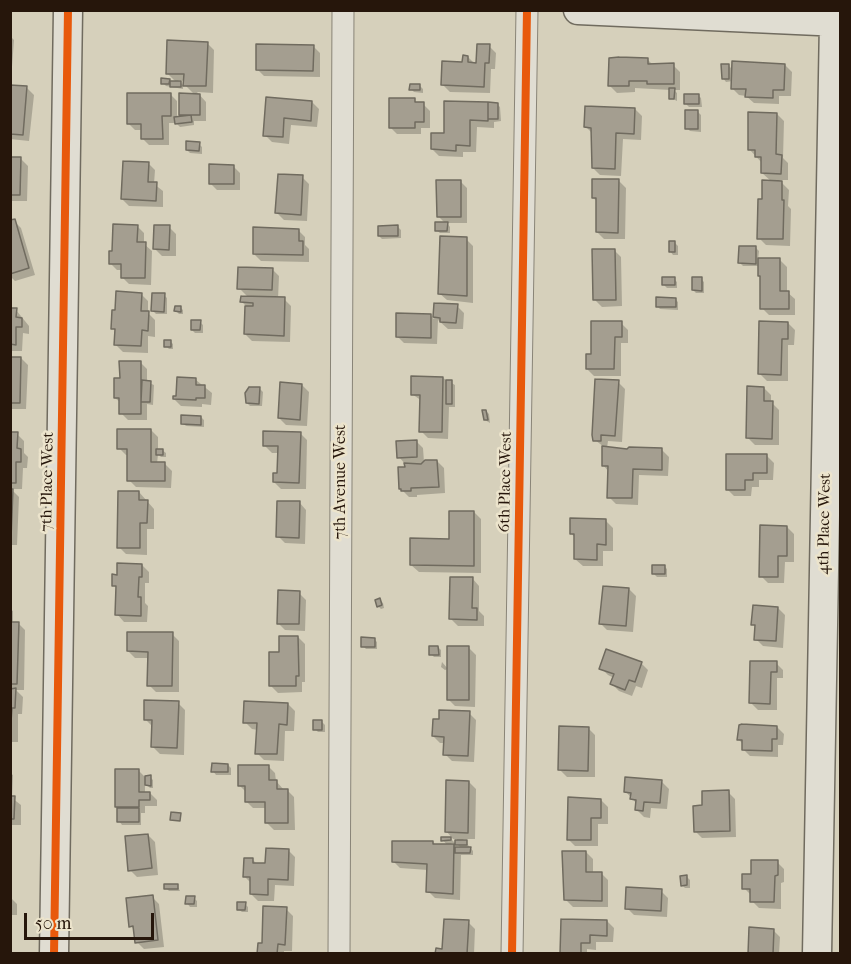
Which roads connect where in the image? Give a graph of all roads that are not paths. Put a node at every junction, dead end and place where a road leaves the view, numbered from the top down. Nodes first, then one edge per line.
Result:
1 (68, 10) edge
2 (343, 10) edge
3 (527, 10) edge
4 (578, 10) edge
5 (717, 13) edge
6 (837, 22) edge
7 (54, 954) edge
8 (339, 954) edge
9 (512, 954) edge
10 (817, 954) edge

1 - 7 street, 7th Place West
2 - 8 street, 7th Avenue West
3 - 9 street, 6th Place West
4 - 5 street
5 - 6 street
6 - 10 street, 4th Place West

